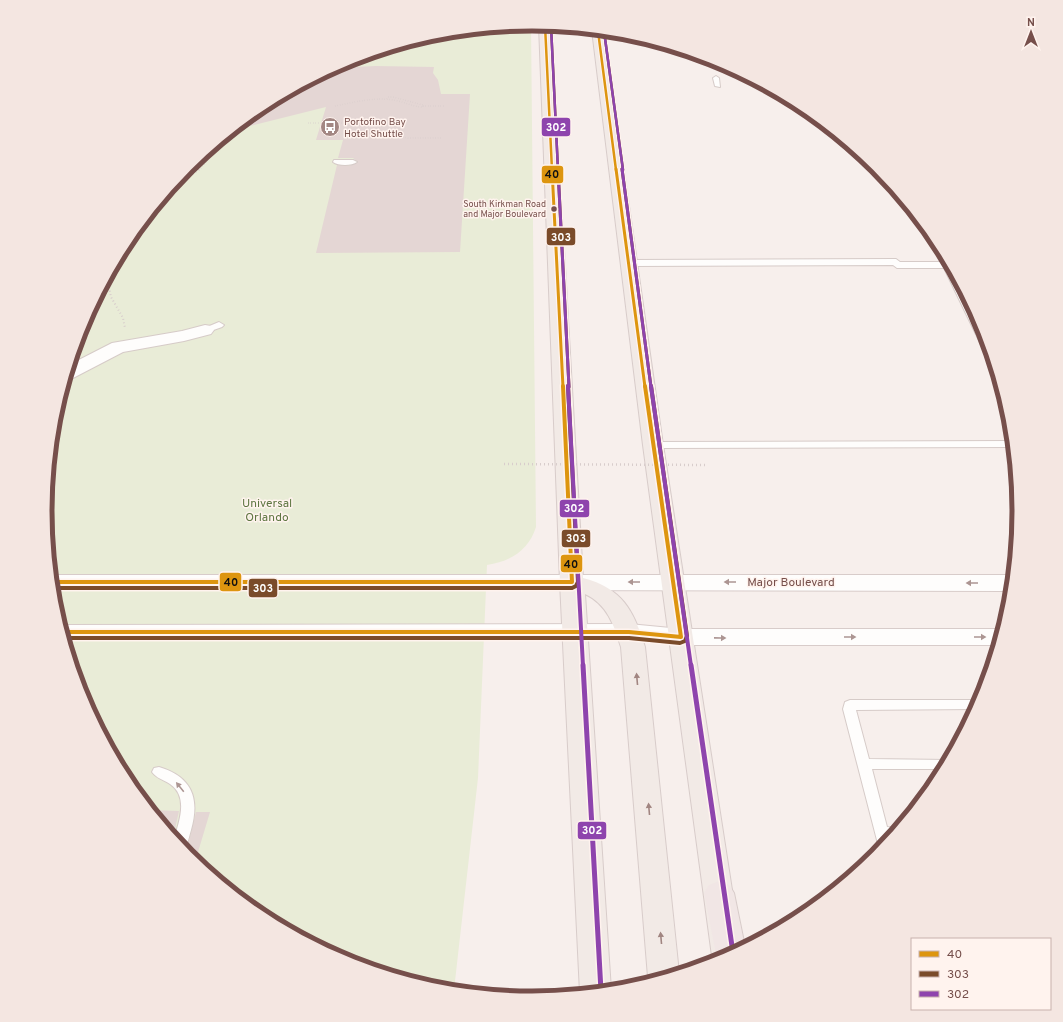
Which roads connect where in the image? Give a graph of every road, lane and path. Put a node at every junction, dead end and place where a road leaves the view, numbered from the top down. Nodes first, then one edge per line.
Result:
1 (546, 31) edge
2 (599, 36) edge
3 (716, 78) dead end
4 (718, 86) dead end
5 (335, 106) dead end
6 (444, 106) dead end
7 (308, 122) dead end
8 (320, 122) dead end
9 (331, 122) dead end
10 (346, 122) dead end
11 (398, 136) dead end
12 (442, 138) dead end
13 (215, 150) edge
14 (337, 162) dead end
15 (353, 162) dead end
16 (186, 178) edge
17 (942, 262) edge
18 (629, 263) junction
19 (109, 285) edge
20 (212, 327) dead end
21 (118, 347) junction
22 (73, 370) edge
23 (1006, 444) edge
24 (653, 445) junction
25 (504, 464) dead end
26 (707, 465) dead end
27 (57, 582) edge
28 (572, 582) junction
29 (673, 582) junction
30 (1006, 583) edge
31 (67, 632) edge
32 (574, 632) junction
33 (629, 632) junction
34 (681, 637) junction
35 (994, 637) edge
36 (971, 704) edge
37 (865, 764) junction
38 (939, 764) edge
39 (160, 772) dead end
40 (887, 833) edge
41 (180, 837) edge
42 (719, 893) junction
43 (729, 948) edge
44 (726, 949) edge
45 (664, 973) edge
46 (595, 987) edge

1 - 28 main road
2 - 18 main road
3 - 4 lane
5 - 6 path
7 - 8 path
9 - 10 path
11 - 12 path
13 - 16 path
14 - 15 lane
17 - 18 lane
18 - 24 main road
19 - 21 path
20 - 21 street
21 - 22 street
23 - 24 lane
24 - 29 main road
25 - 26 path, bridge
27 - 28 street, Major Boulevard
29 -> 28 street, Major Boulevard
28 - 32 main road
28 - 33 main road
30 -> 29 street, Major Boulevard
29 - 34 main road
31 - 32 street
32 - 33 street
32 - 46 main road
33 - 34 street
45 -> 33 main road
34 -> 35 street
34 - 42 main road
36 - 37 lane
37 - 38 lane
37 - 40 lane
41 -> 39 lane
42 - 43 highway
42 - 44 main road

